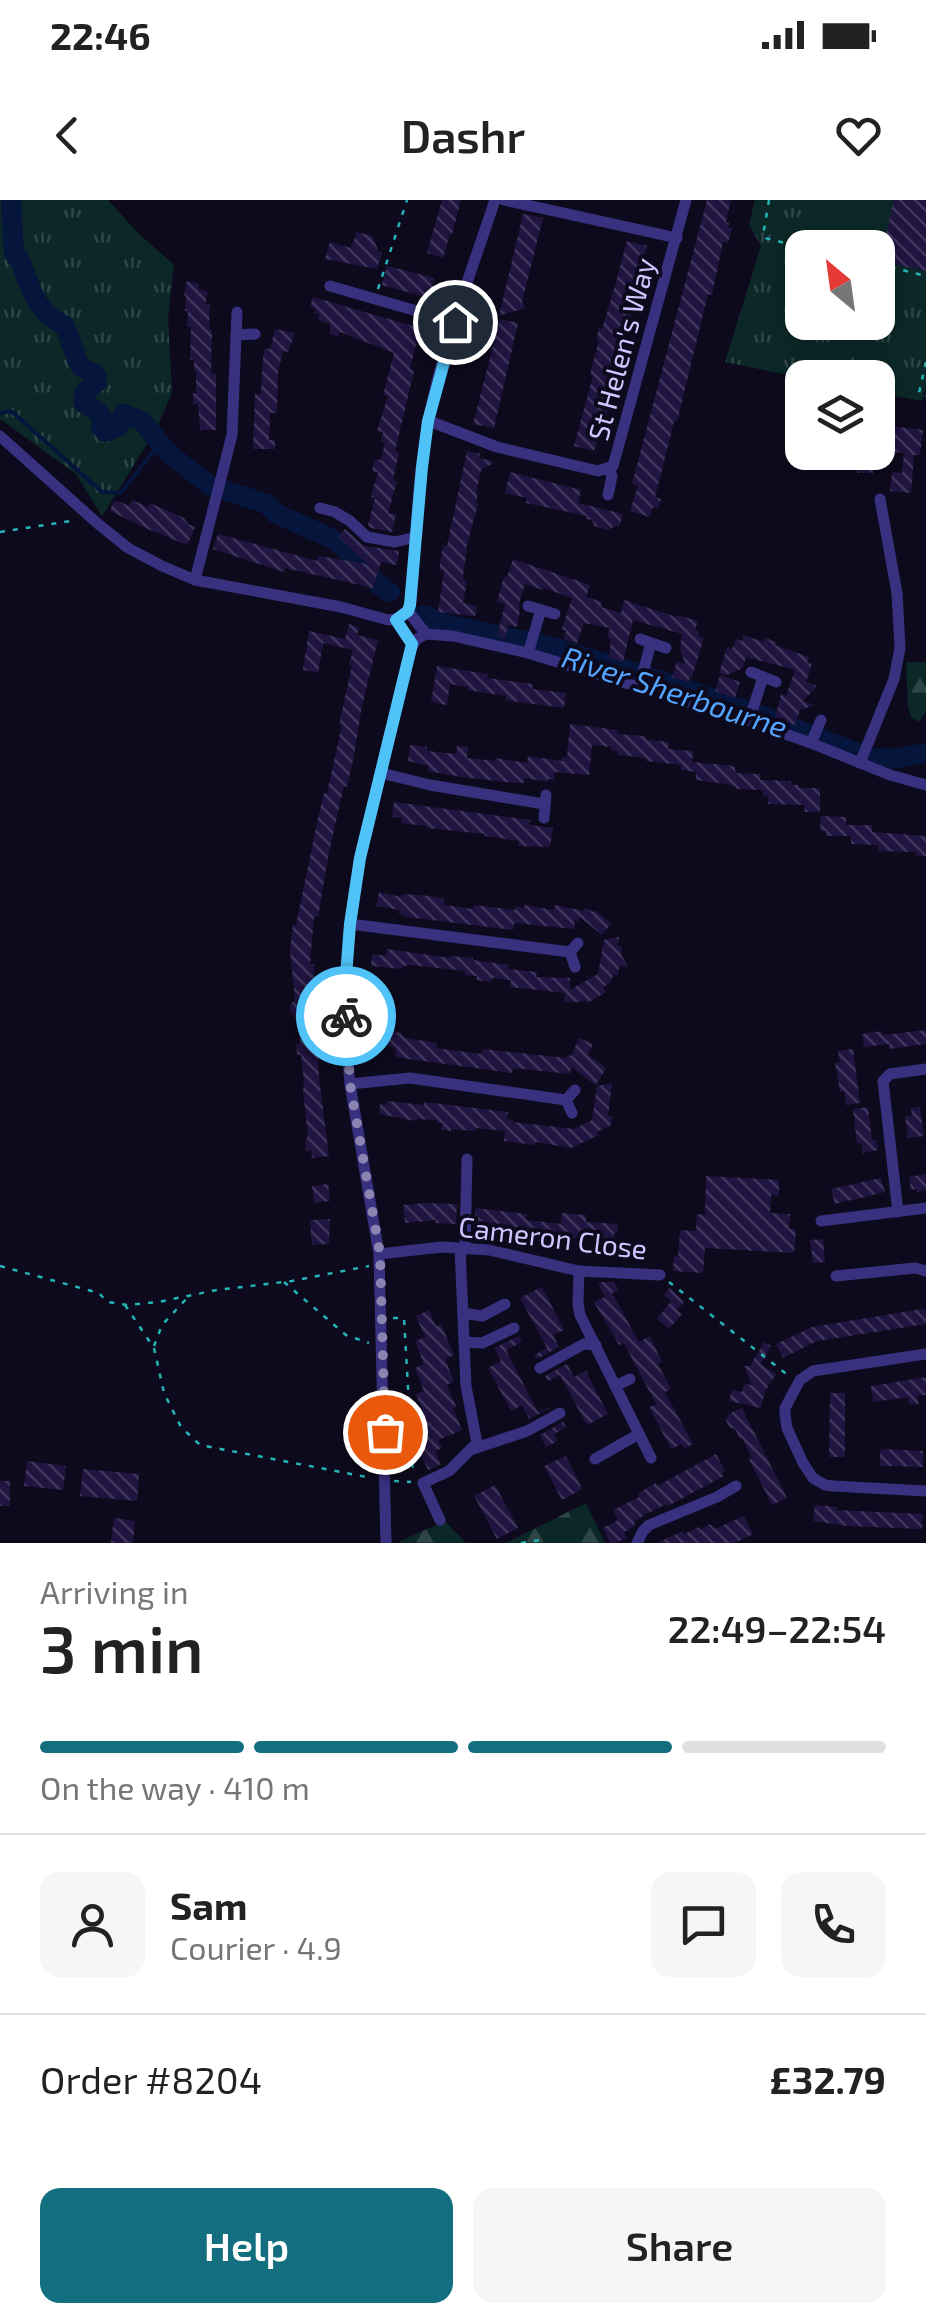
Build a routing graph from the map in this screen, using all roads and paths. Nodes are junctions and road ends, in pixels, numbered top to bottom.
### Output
1 (407, 200) edge
2 (495, 200) edge
3 (504, 200) edge
4 (686, 200) edge
5 (769, 200) edge
6 (677, 238) junction
7 (785, 243) edge
8 (895, 268) edge
9 (351, 276) dead end
10 (926, 276) edge
11 (330, 286) dead end
12 (346, 290) junction
13 (374, 298) junction
14 (238, 312) dead end
15 (455, 322) junction
16 (236, 334) junction
17 (255, 334) dead end
18 (926, 362) edge
19 (926, 396) edge
20 (428, 421) junction
21 (0, 436) edge
22 (608, 469) junction
23 (608, 495) dead end
24 (880, 499) dead end
25 (320, 508) dead end
26 (86, 513) junction
27 (0, 532) edge
28 (416, 537) junction
29 (195, 580) junction
30 (408, 611) junction
31 (555, 614) dead end
32 (396, 620) junction
33 (426, 634) junction
34 (412, 644) junction
35 (530, 646) junction
36 (666, 648) dead end
37 (642, 678) junction
38 (776, 682) dead end
39 (751, 714) junction
40 (862, 758) junction
41 (380, 773) junction
42 (926, 785) edge
43 (544, 806) dead end
44 (350, 924) junction
45 (575, 966) dead end
46 (926, 1069) edge
47 (350, 1084) junction
48 (575, 1090) dead end
49 (467, 1159) dead end
50 (926, 1208) edge
51 (898, 1212) junction
52 (821, 1221) dead end
53 (462, 1249) junction
54 (380, 1259) junction
55 (0, 1266) edge
56 (579, 1271) junction
57 (926, 1271) edge
58 (660, 1275) joint
59 (836, 1276) dead end
60 (284, 1282) junction
61 (189, 1296) junction
62 (124, 1304) junction
63 (506, 1304) dead end
64 (464, 1313) junction
65 (382, 1319) junction
66 (514, 1328) dead end
67 (464, 1342) junction
68 (372, 1344) dead end
69 (596, 1345) junction
70 (154, 1348) junction
71 (926, 1354) edge
72 (540, 1368) dead end
73 (630, 1378) dead end
74 (798, 1384) junction
75 (615, 1386) junction
76 (560, 1414) dead end
77 (639, 1434) junction
78 (473, 1449) junction
79 (651, 1458) dead end
80 (595, 1459) dead end
81 (386, 1480) junction
82 (736, 1486) dead end
83 (926, 1491) edge
84 (717, 1497) junction
85 (723, 1510) dead end
86 (440, 1520) dead end
87 (386, 1543) edge
88 (521, 1543) edge
89 (542, 1543) edge
90 (637, 1543) edge

1 - 13 path
2 - 15 street
3 - 6 street, St Helen's Way
4 - 6 street, St Helen's Way
5 - 7 path
6 - 22 street, St Helen's Way
8 - 10 path
9 - 12 street
11 - 12 street
12 - 13 street
13 - 15 street
14 - 16 street
15 - 20 street
16 - 17 street
16 - 29 street
18 - 19 path
20 - 22 street, St Helen's Way
20 - 28 street
21 - 26 street
22 - 23 street, St Helen's Way
24 - 40 street
25 - 28 street
26 - 27 path
26 - 29 street
28 - 30 street
29 - 32 street
30 - 32 street
30 - 33 street
31 - 35 street
32 - 34 street
33 - 34 street
33 - 35 street
34 - 41 street
35 - 37 street
36 - 37 street
37 - 39 street
38 - 39 street
39 - 40 street
40 - 42 street
41 - 43 street
41 - 44 street
44 - 45 street
44 - 47 street
46 - 51 street
47 - 48 street
47 - 54 street
49 - 53 street
50 - 51 street
51 - 52 street
53 - 54 street, Cameron Close
53 - 56 street, Cameron Close
53 - 64 street
54 - 60 path
54 - 65 street
55 - 62 path
56 - 58 street, Cameron Close
56 - 69 street
57 - 59 street
58 - 74 path
60 - 61 path
60 - 68 path
61 - 62 path
61 - 70 path
62 - 70 path
63 - 64 street
64 - 67 street
65 - 81 street
65 - 81 path
66 - 67 street
67 - 78 street
69 - 72 street
69 - 75 street
70 - 81 path
71 - 74 street
73 - 75 street
74 - 83 street
75 - 77 street
76 - 78 street
77 - 79 street
77 - 80 street
78 - 86 street
81 - 87 street
82 - 84 street
84 - 85 street
84 - 90 street
88 - 89 path

